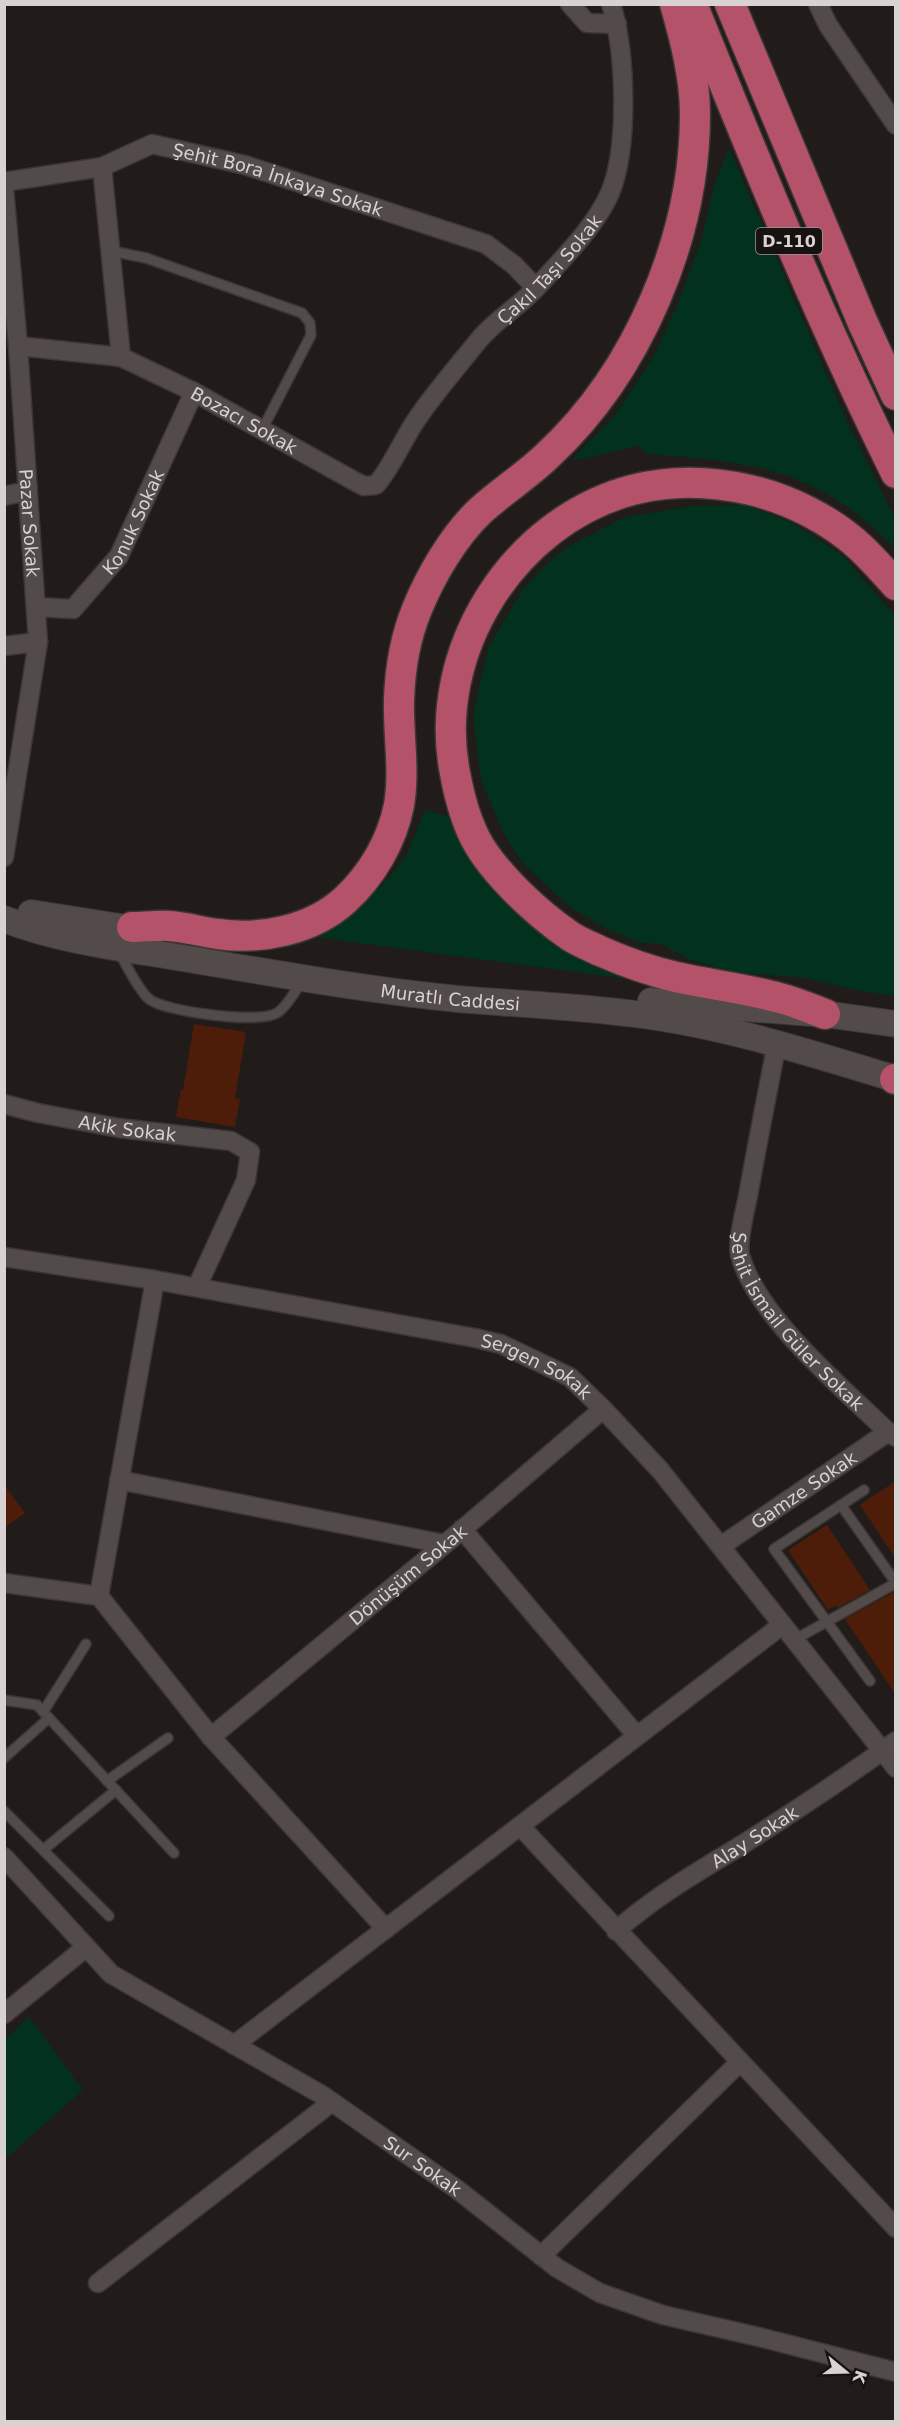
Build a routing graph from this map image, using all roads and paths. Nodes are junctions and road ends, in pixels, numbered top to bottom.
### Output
1 (570, 4) edge
2 (611, 4) edge
3 (675, 4) edge
4 (692, 4) edge
5 (730, 4) edge
6 (818, 4) edge
7 (617, 24) junction
8 (896, 125) edge
9 (102, 167) junction
10 (4, 182) edge
11 (4, 188) edge
12 (111, 251) junction
13 (536, 288) junction
14 (18, 346) junction
15 (121, 357) junction
16 (194, 392) junction
17 (896, 395) edge
18 (262, 430) junction
19 (896, 473) edge
20 (364, 486) joint
21 (27, 491) junction
22 (4, 496) edge
23 (896, 585) edge
24 (36, 607) junction
25 (38, 642) junction
26 (4, 646) edge
27 (4, 857) edge
28 (4, 917) edge
29 (124, 937) junction
30 (302, 978) junction
31 (825, 1014) junction
32 (896, 1024) edge
33 (777, 1043) junction
34 (895, 1079) edge
35 (4, 1104) edge
36 (4, 1257) edge
37 (155, 1280) junction
38 (197, 1287) junction
39 (603, 1409) junction
40 (892, 1435) edge
41 (119, 1480) junction
42 (864, 1490) dead end
43 (841, 1505) junction
44 (462, 1529) junction
45 (444, 1544) junction
46 (721, 1546) junction
47 (4, 1583) edge
48 (896, 1583) edge
49 (99, 1596) junction
50 (827, 1622) junction
51 (782, 1625) junction
52 (794, 1640) junction
53 (86, 1644) dead end
54 (870, 1681) dead end
55 (4, 1700) edge
56 (46, 1715) junction
57 (637, 1736) junction
58 (211, 1737) junction
59 (168, 1738) dead end
60 (889, 1746) edge
61 (4, 1758) edge
62 (896, 1768) edge
63 (107, 1781) junction
64 (116, 1790) junction
65 (4, 1811) edge
66 (520, 1826) junction
67 (43, 1850) junction
68 (174, 1853) dead end
69 (4, 1857) edge
70 (109, 1916) dead end
71 (386, 1929) junction
72 (616, 1931) junction
73 (85, 1948) junction
74 (4, 2014) edge
75 (234, 2045) junction
76 (739, 2063) junction
77 (332, 2102) junction
78 (896, 2228) edge
79 (541, 2256) junction
80 (98, 2283) dead end
81 (896, 2372) edge

1 - 7 street
2 - 7 street, Çakıl Taşı Sokak
3 - 29 highway
4 - 19 highway, D-110
5 - 17 highway, D-110
6 - 8 street
7 - 13 street, Çakıl Taşı Sokak
9 - 10 street, Şehit Bora İnkaya Sokak
9 - 12 street
9 - 13 street, Şehit Bora İnkaya Sokak
11 - 14 street, Pazar Sokak
12 - 15 street
12 - 18 lane
13 - 20 street, Çakıl Taşı Sokak
14 - 15 street, Bozacı Sokak
14 - 21 street, Pazar Sokak
15 - 16 street, Bozacı Sokak
16 - 18 street, Bozacı Sokak
16 - 24 street, Konuk Sokak
18 - 20 street, Bozacı Sokak
21 - 22 street
21 - 24 street, Pazar Sokak
23 - 31 highway
24 - 25 street, Pazar Sokak
25 - 26 street
25 - 27 street, Pazar Sokak
28 - 29 main road, Muratlı Caddesi
29 - 30 main road, Muratlı Caddesi
29 - 30 lane
29 - 31 main road, Muratlı Caddesi
30 - 33 main road, Muratlı Caddesi
31 - 32 main road, Muratlı Caddesi
33 - 34 main road, Muratlı Caddesi
33 - 40 street, Şehit İsmail Güler Sokak
35 - 38 street, Akik Sokak
36 - 37 street, Sergen Sokak
37 - 38 street, Sergen Sokak
37 - 41 street
38 - 39 street, Sergen Sokak
39 - 44 street, Dönüşüm Sokak
39 - 46 street, Sergen Sokak
40 - 46 street, Gamze Sokak
41 - 45 street
41 - 49 street
42 - 43 lane
43 - 48 lane
43 - 50 lane
44 - 45 street, Dönüşüm Sokak
44 - 57 street
45 - 58 street, Dönüşüm Sokak
46 - 51 street, Sergen Sokak
47 - 49 street
48 - 50 lane
49 - 58 street
50 - 52 lane
50 - 54 lane
51 - 52 street, Sergen Sokak
51 - 57 street
52 - 60 street, Sergen Sokak
53 - 56 lane
55 - 56 lane
56 - 61 lane
56 - 63 lane
57 - 66 street
58 - 71 street
59 - 63 lane
60 - 62 street, Sergen Sokak
60 - 72 street, Alay Sokak
63 - 64 lane
64 - 67 lane
64 - 68 lane
65 - 67 lane
66 - 71 street
66 - 72 street
67 - 70 lane
69 - 73 street, Sur Sokak
71 - 75 street
72 - 76 street
73 - 74 street
73 - 75 street, Sur Sokak
75 - 77 street, Sur Sokak
76 - 78 street
76 - 79 street
77 - 79 street, Sur Sokak
77 - 80 street
79 - 81 street, Sur Sokak

